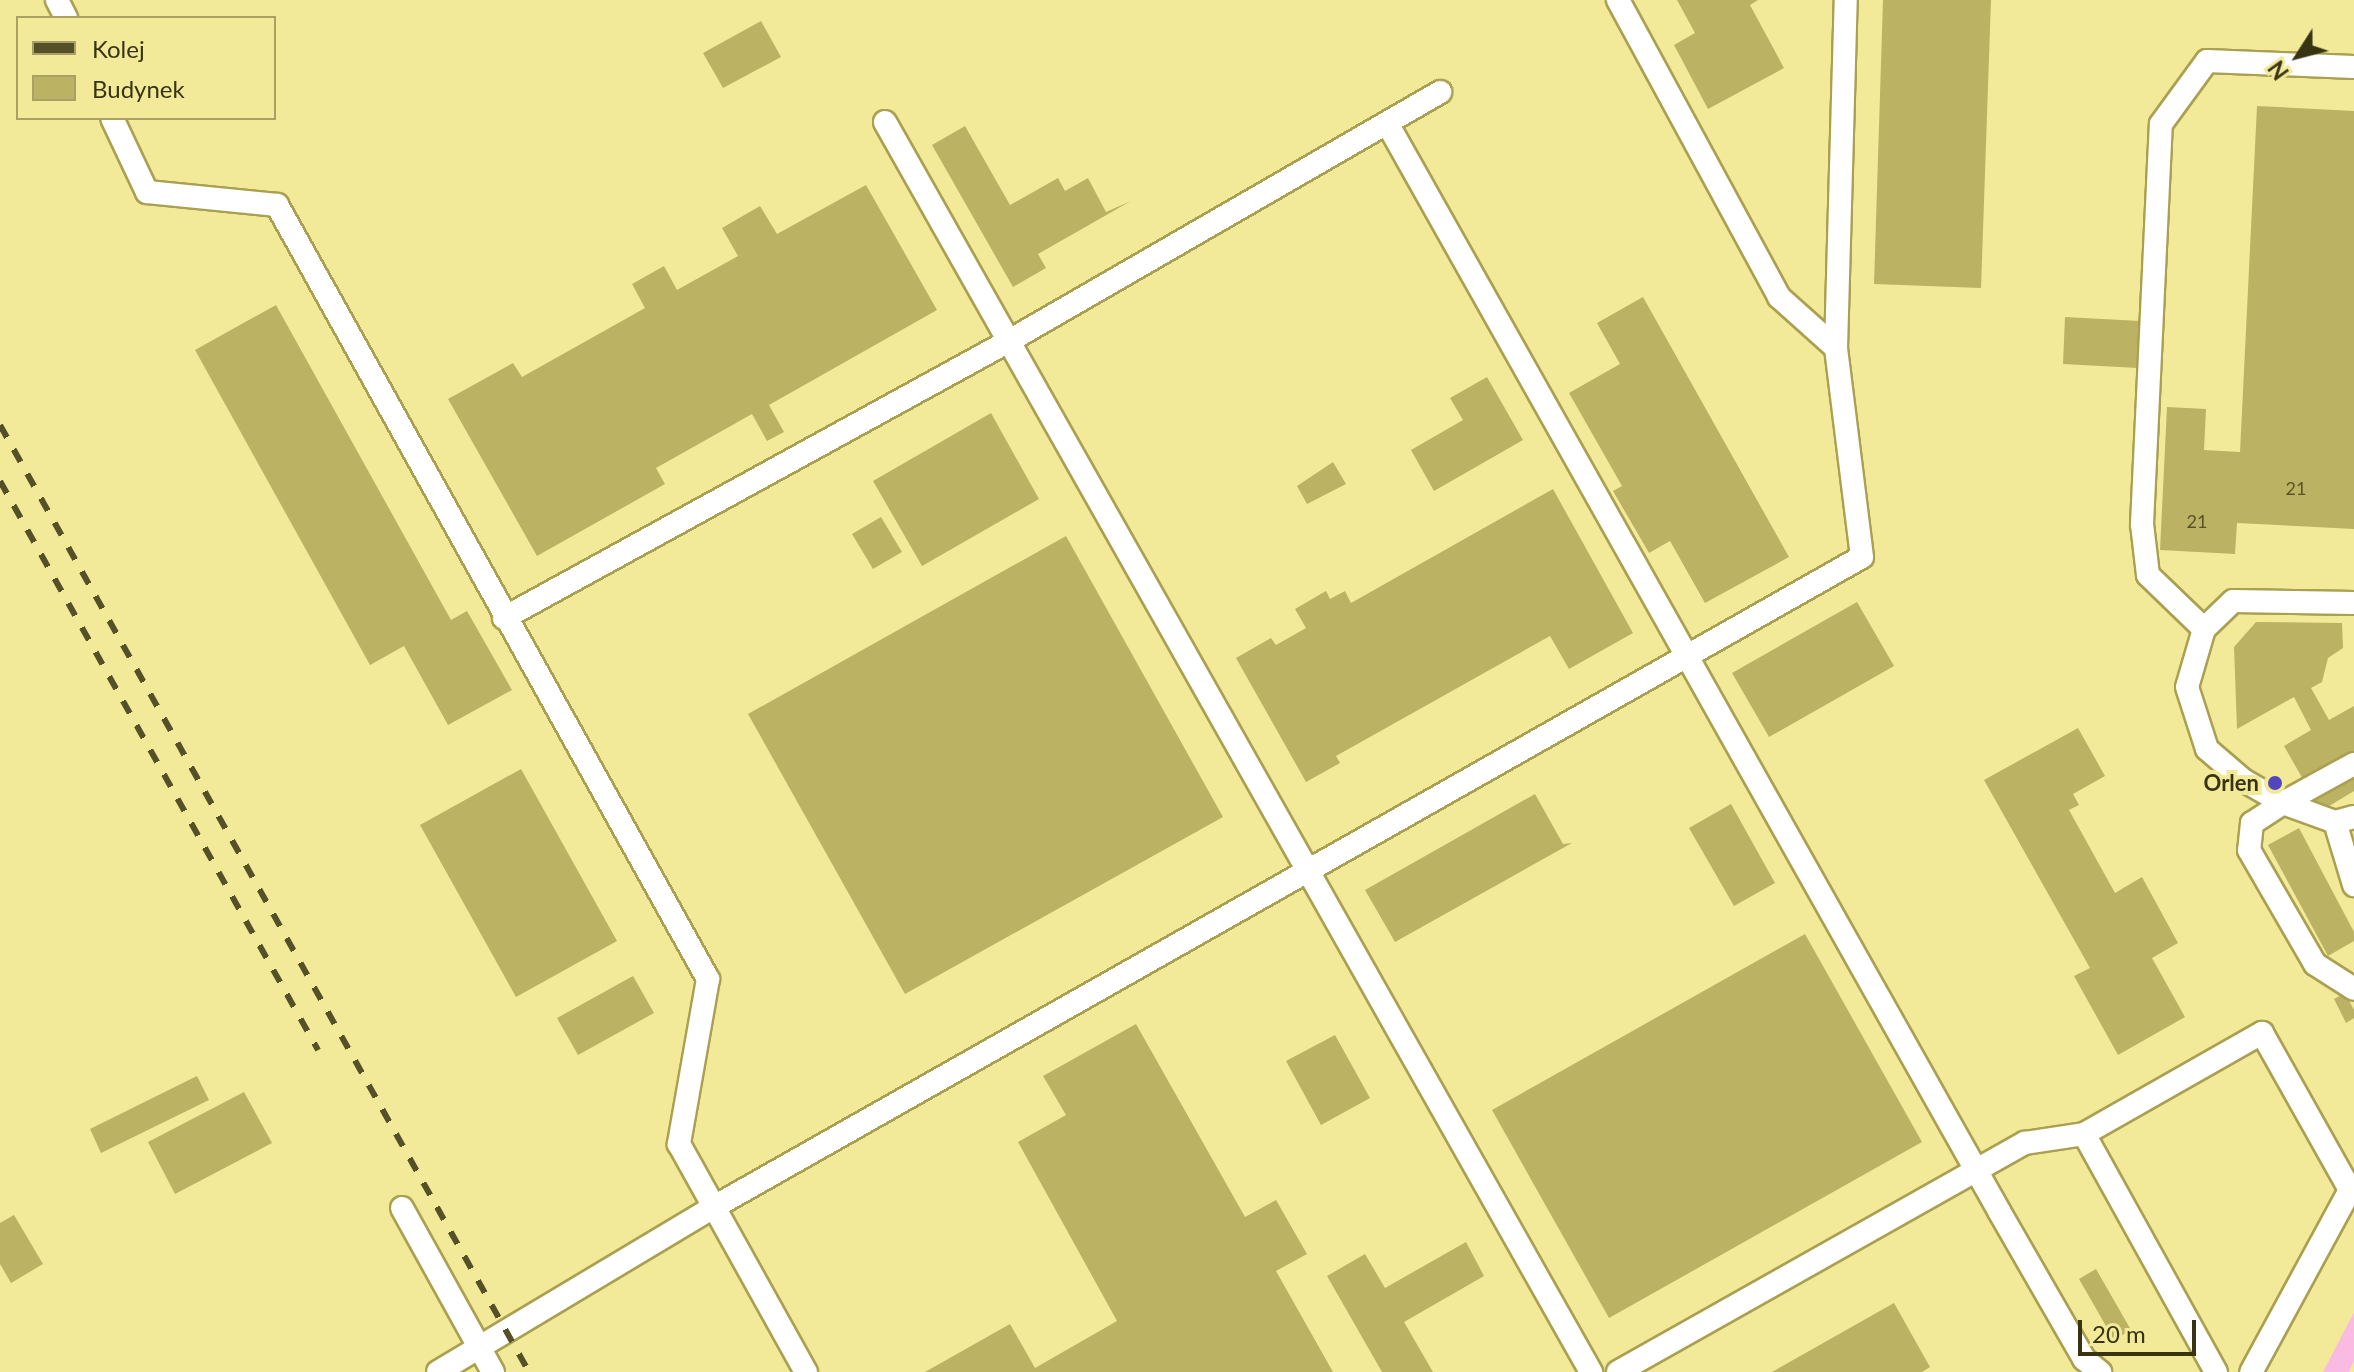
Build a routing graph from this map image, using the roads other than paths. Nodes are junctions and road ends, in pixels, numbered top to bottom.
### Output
1 (1618, 0) edge
2 (1846, 0) edge
3 (2354, 67) edge
4 (1440, 92) dead end
5 (113, 120) edge
6 (885, 122) dead end
7 (1387, 123) junction
8 (1009, 341) junction
9 (1836, 348) junction
10 (2354, 603) edge
11 (504, 618) junction
12 (2204, 629) junction
13 (1687, 657) junction
14 (2354, 764) edge
15 (2283, 803) junction
16 (2345, 820) edge
17 (1309, 873) junction
18 (2354, 885) edge
19 (2354, 989) edge
20 (2084, 1134) junction
21 (1976, 1169) junction
22 (714, 1207) junction
23 (402, 1208) dead end
24 (480, 1348) junction
25 (438, 1372) edge
26 (493, 1372) edge
27 (806, 1372) edge
28 (1591, 1372) edge
29 (1618, 1372) edge
30 (2100, 1372) edge
31 (2216, 1372) edge
32 (2251, 1372) edge

1 - 9 lane
2 - 9 lane
3 - 12 lane
4 - 7 lane
5 - 11 lane
6 - 8 lane
7 - 8 lane
7 - 13 lane
8 - 11 lane
8 - 17 lane
9 - 13 lane
10 - 12 lane
11 - 22 lane
12 - 15 lane
13 - 17 lane
13 - 21 lane
14 - 15 lane
15 - 16 lane
15 - 19 lane
16 - 18 lane
17 - 22 lane
17 - 28 lane
20 - 21 lane
20 - 31 lane
20 - 32 lane
21 - 29 lane
21 - 30 lane
22 - 24 lane
22 - 27 lane
23 - 24 lane
24 - 25 lane
24 - 26 lane

